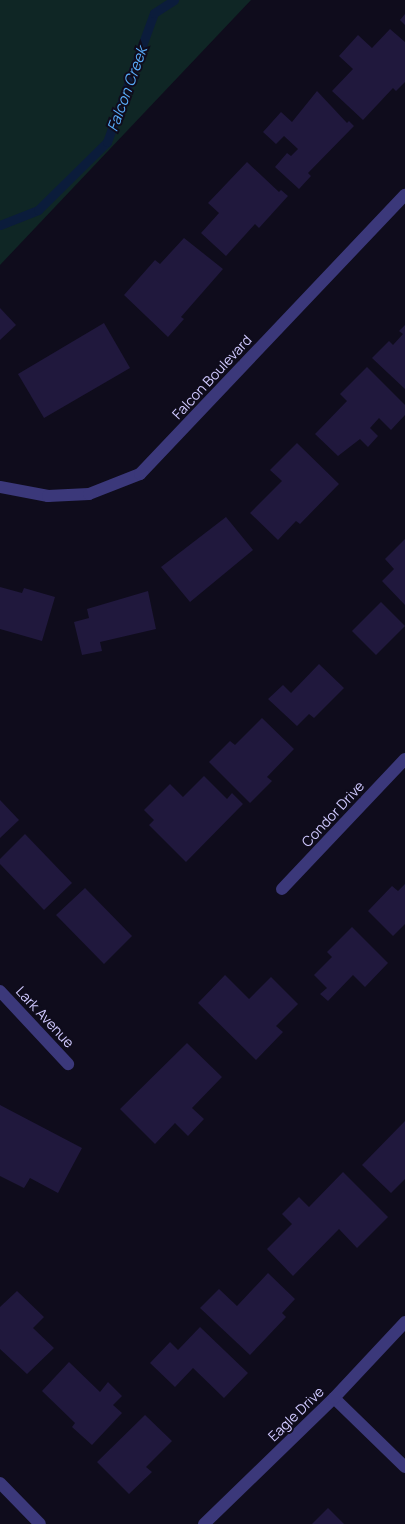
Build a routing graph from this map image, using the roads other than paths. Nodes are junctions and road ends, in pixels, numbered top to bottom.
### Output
1 (405, 195) edge
2 (0, 488) edge
3 (405, 759) edge
4 (282, 890) dead end
5 (0, 991) edge
6 (68, 1064) dead end
7 (405, 1322) edge
8 (334, 1398) junction
9 (405, 1467) edge
10 (0, 1483) edge
11 (40, 1524) edge
12 (204, 1524) edge

1 - 2 street, Falcon Boulevard
3 - 4 street, Condor Drive
5 - 6 street, Lark Avenue
7 - 8 street, Eagle Drive
8 - 9 street
8 - 12 street, Eagle Drive
10 - 11 street

